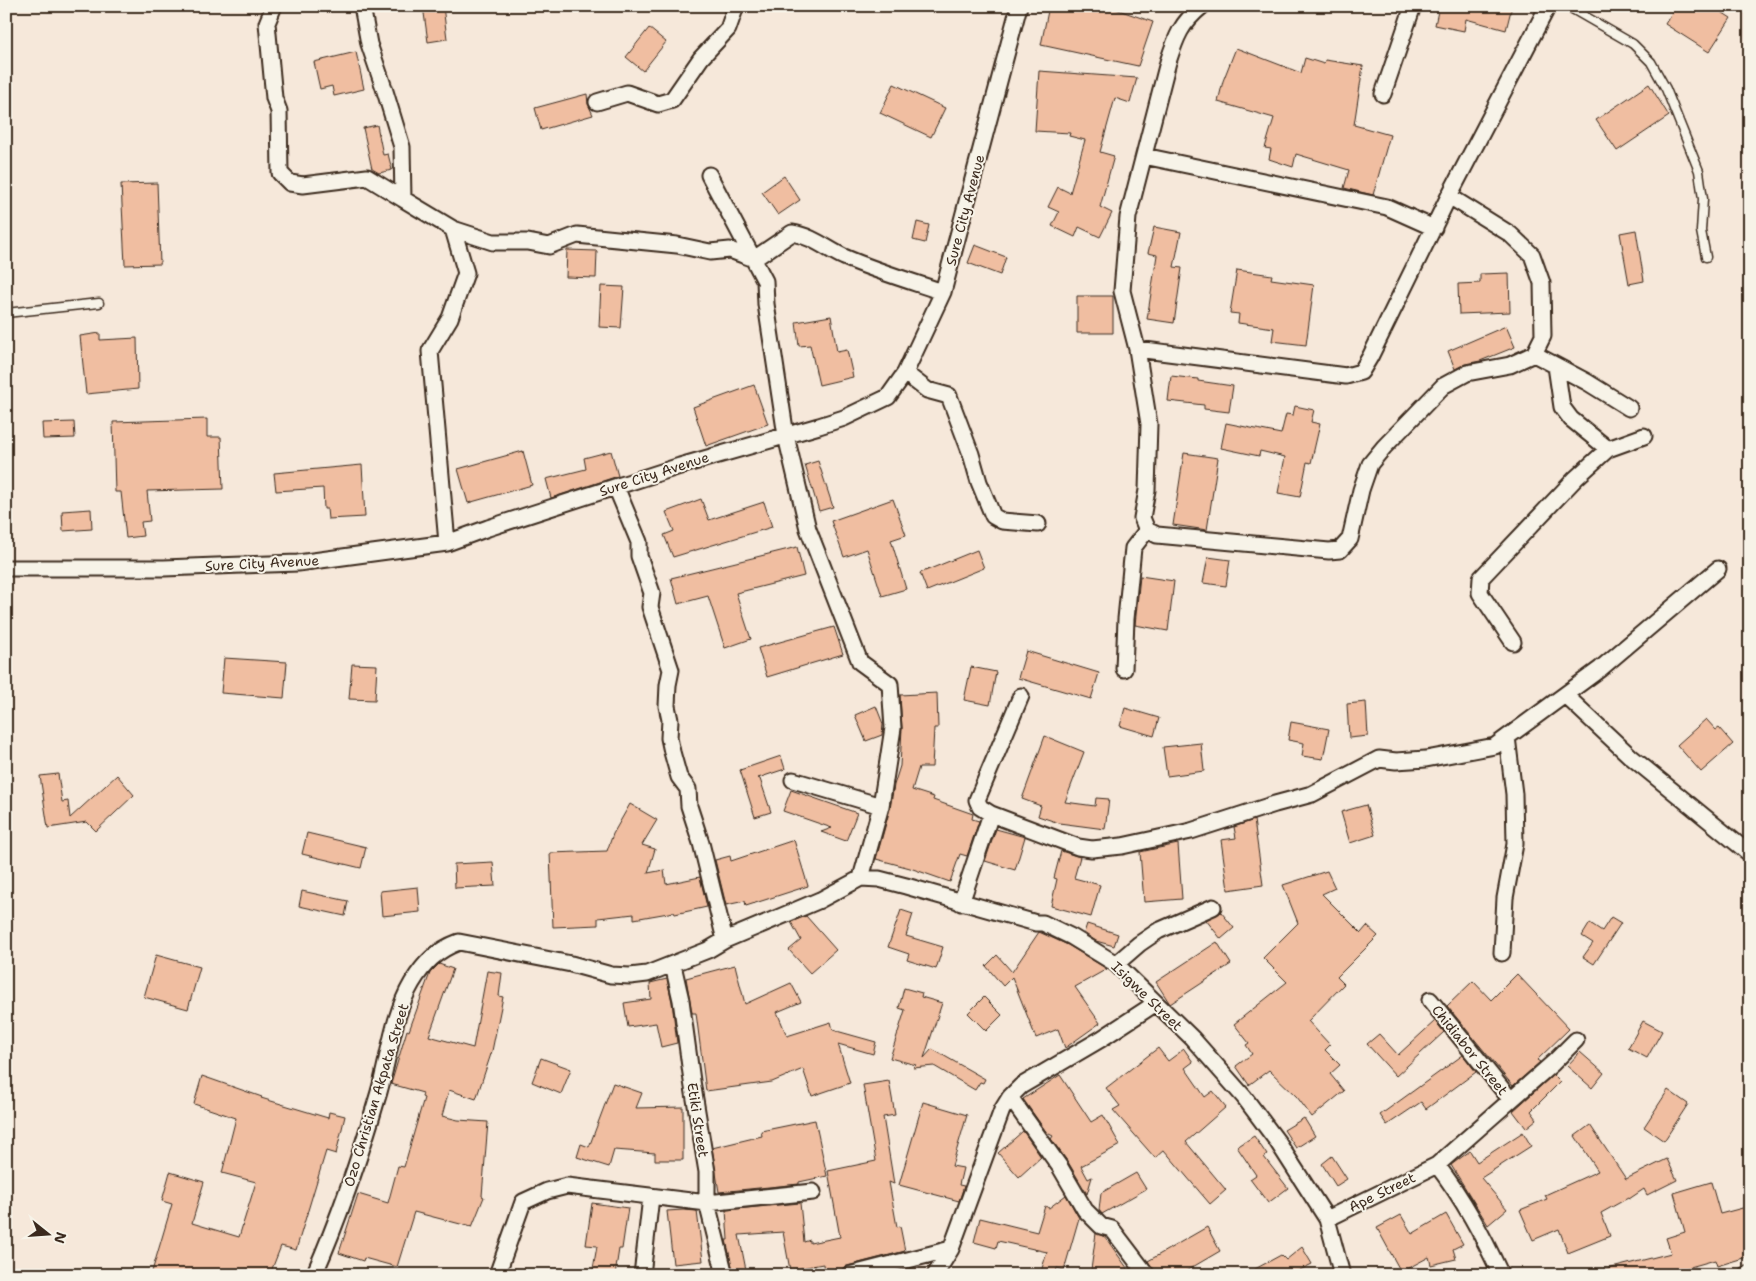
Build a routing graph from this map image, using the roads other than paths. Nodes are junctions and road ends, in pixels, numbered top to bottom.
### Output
1 (274, 6) edge
2 (362, 6) edge
3 (736, 6) edge
4 (1019, 6) edge
5 (1202, 6) edge
6 (1413, 6) edge
7 (1548, 6) edge
8 (1567, 6) edge
9 (1383, 94) dead end
10 (597, 102) dead end
11 (1144, 156) junction
12 (709, 175) dead end
13 (1449, 196) junction
14 (403, 198) junction
15 (1434, 228) junction
16 (453, 229) junction
17 (1706, 256) dead end
18 (754, 259) junction
19 (943, 292) junction
20 (99, 303) dead end
21 (6, 313) edge
22 (1137, 349) junction
23 (1534, 354) junction
24 (1556, 366) junction
25 (905, 373) junction
26 (1629, 408) dead end
27 (786, 436) junction
28 (1644, 436) dead end
29 (1608, 449) junction
30 (616, 486) junction
31 (1038, 524) dead end
32 (1147, 530) junction
33 (447, 543) junction
34 (6, 568) edge
35 (1718, 569) dead end
36 (1513, 642) dead end
37 (1124, 669) dead end
38 (1565, 695) junction
39 (1021, 696) dead end
40 (1507, 737) junction
41 (793, 780) dead end
42 (881, 806) junction
43 (991, 814) junction
44 (1750, 854) edge
45 (861, 878) junction
46 (961, 903) junction
47 (1213, 907) dead end
48 (725, 940) junction
49 (1502, 953) dead end
50 (1116, 964) junction
51 (673, 965) junction
52 (1430, 1000) dead end
53 (1156, 1002) junction
54 (1576, 1040) dead end
55 (1010, 1097) junction
56 (1511, 1100) junction
57 (1437, 1165) junction
58 (813, 1192) dead end
59 (651, 1197) junction
60 (707, 1204) junction
61 (1327, 1219) junction
62 (951, 1249) junction
63 (1750, 1274) edge
64 (314, 1275) edge
65 (497, 1275) edge
66 (642, 1275) edge
67 (725, 1275) edge
68 (849, 1275) edge
69 (935, 1275) edge
70 (1148, 1275) edge
71 (1342, 1275) edge
72 (1501, 1275) edge
73 (1746, 1275) edge

1 - 14 street
2 - 14 street
3 - 10 street
4 - 19 street, Sure City Avenue
5 - 11 street
6 - 9 street
7 - 13 street
8 - 17 lane
11 - 15 street
11 - 22 street
12 - 18 street
13 - 15 street
13 - 23 street
14 - 16 street
15 - 22 street
16 - 18 street
16 - 33 street
18 - 19 street
18 - 27 street
19 - 25 street, Sure City Avenue
20 - 21 lane
22 - 32 street
23 - 24 street
23 - 32 street
24 - 26 street
24 - 29 street
25 - 27 street, Sure City Avenue
25 - 31 street
27 - 30 street, Sure City Avenue
27 - 42 street
28 - 29 street
29 - 36 street
30 - 33 street, Sure City Avenue
30 - 48 street
32 - 37 street
33 - 34 street, Sure City Avenue
35 - 38 street
38 - 40 street
38 - 44 street
39 - 43 street
40 - 43 street
40 - 49 street
41 - 42 street
42 - 45 street
43 - 46 street
45 - 46 street, Isigwe Street
45 - 48 street
46 - 50 street, Isigwe Street
47 - 50 street
48 - 51 street, Ozo Christian Akpata Street
50 - 53 street, Isigwe Street
51 - 60 street, Etiki Street
51 - 64 street, Ozo Christian Akpata Street
52 - 56 street, Chidiabor Street
53 - 55 street
53 - 61 street, Isigwe Street
54 - 56 street, Ape Street
55 - 62 street
55 - 70 street
56 - 57 street, Ape Street
57 - 61 street, Ape Street
57 - 72 street
58 - 60 street
59 - 60 street
59 - 65 street
59 - 66 street
60 - 67 street, Etiki Street
61 - 71 street, Isigwe Street
62 - 68 street
62 - 69 street
63 - 73 street

